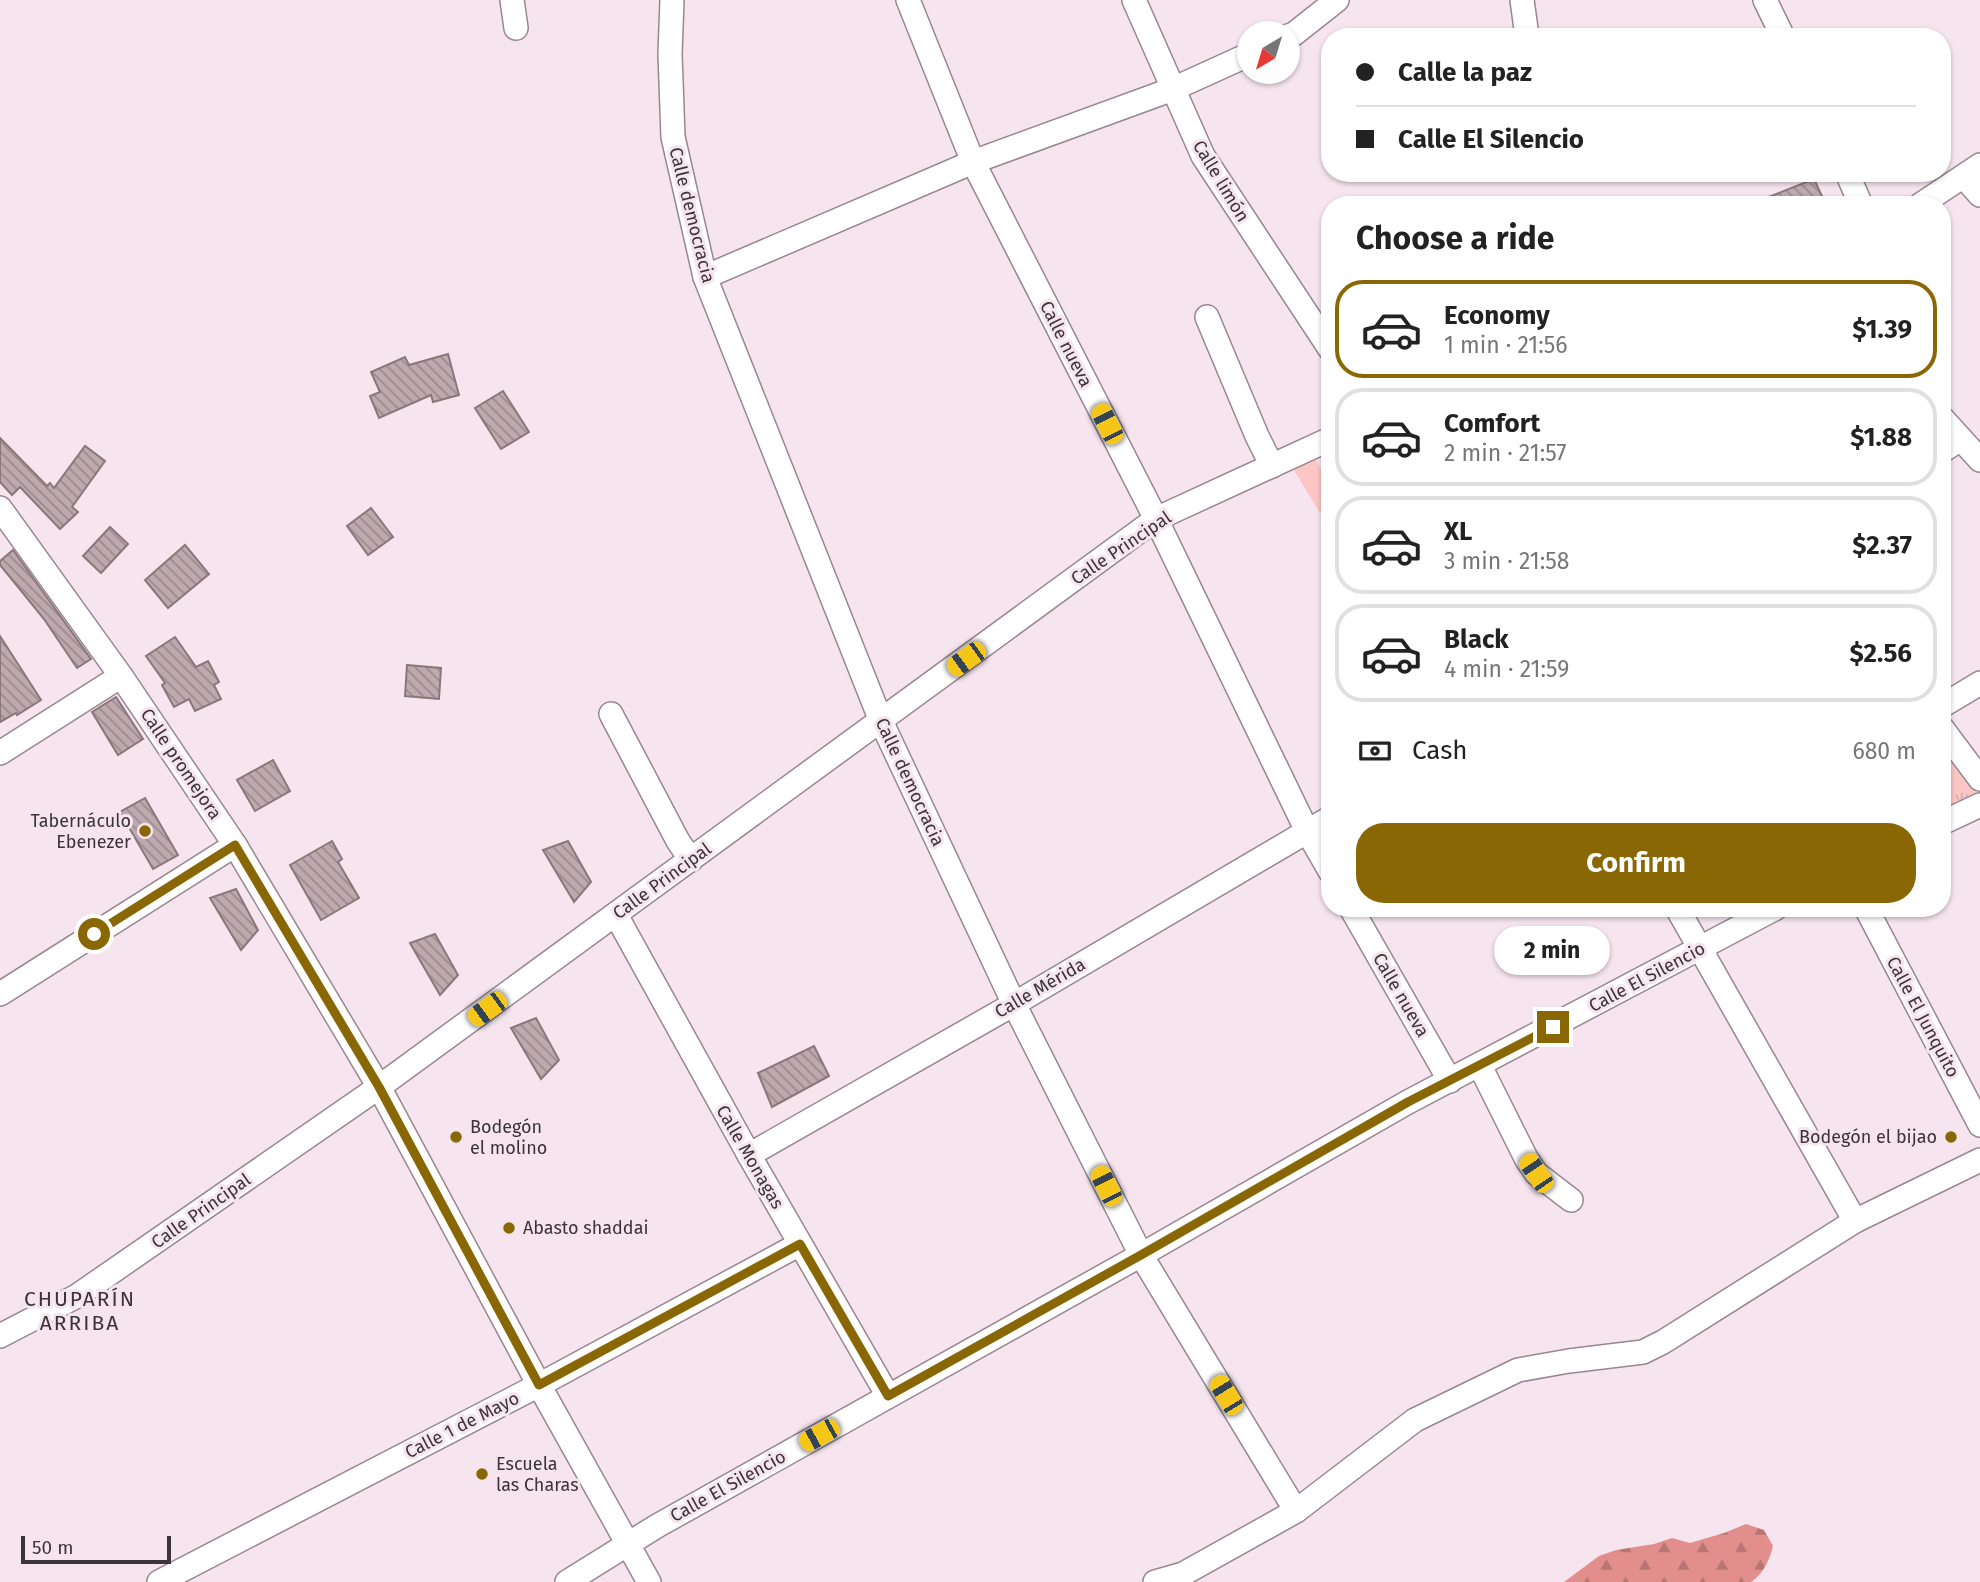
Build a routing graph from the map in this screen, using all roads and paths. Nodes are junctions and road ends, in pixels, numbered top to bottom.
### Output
1 (512, 0) edge
2 (672, 0) edge
3 (908, 0) edge
4 (1135, 0) edge
5 (1337, 0) edge
6 (1522, 0) edge
7 (1765, 0) edge
8 (516, 28) dead end
9 (1526, 28) edge
10 (1779, 28) edge
11 (1300, 29) edge
12 (1237, 60) edge
13 (1174, 89) junction
14 (972, 162) junction
15 (1972, 171) edge
16 (1980, 195) edge
17 (1934, 196) edge
18 (705, 277) junction
19 (1206, 317) dead end
20 (1321, 335) edge
21 (1321, 443) edge
22 (1952, 445) edge
23 (1980, 460) edge
24 (1272, 466) junction
25 (3, 516) edge
26 (1156, 519) junction
27 (121, 676) junction
28 (1980, 683) edge
29 (1951, 701) edge
30 (611, 714) dead end
31 (881, 721) junction
32 (1951, 740) edge
33 (0, 753) edge
34 (1980, 779) edge
35 (1980, 805) edge
36 (1951, 819) edge
37 (1321, 823) edge
38 (1307, 831) junction
39 (235, 845) junction
40 (1321, 855) edge
41 (691, 860) junction
42 (616, 915) junction
43 (1356, 917) edge
44 (1682, 917) edge
45 (1760, 917) edge
46 (1871, 917) edge
47 (1701, 949) junction
48 (0, 994) edge
49 (1014, 1004) junction
50 (1480, 1066) junction
51 (1451, 1081) junction
52 (379, 1087) junction
53 (1980, 1125) edge
54 (748, 1155) junction
55 (1980, 1160) edge
56 (1571, 1200) dead end
57 (1855, 1221) junction
58 (800, 1244) junction
59 (1141, 1255) junction
60 (0, 1336) edge
61 (539, 1385) junction
62 (888, 1396) junction
63 (1296, 1511) junction
64 (627, 1545) junction
65 (159, 1582) edge
66 (567, 1582) edge
67 (649, 1582) edge
68 (1155, 1582) edge

1 - 8 street
2 - 18 street, Calle democracia
3 - 14 street, Calle nueva
4 - 13 street, Calle limón
5 - 11 street
6 - 9 street
7 - 10 street
12 - 13 street
13 - 14 street
13 - 20 street, Calle limón
14 - 18 street
14 - 26 street, Calle nueva
15 - 16 street
15 - 17 street
18 - 31 street, Calle democracia
19 - 24 street
21 - 24 street, Calle Principal
22 - 23 street
24 - 26 street, Calle Principal
25 - 27 street, Calle promejora
26 - 31 street, Calle Principal
26 - 38 street, Calle nueva
27 - 33 street
27 - 39 street, Calle promejora
28 - 29 street
30 - 41 street
31 - 41 street, Calle Principal
31 - 49 street, Calle democracia
32 - 34 street
35 - 36 street
37 - 38 street, Calle Mérida
38 - 40 street, Calle nueva
38 - 49 street, Calle Mérida
39 - 48 street
39 - 52 street, Calle promejora
41 - 42 street, Calle Principal
42 - 52 street, Calle Principal
42 - 54 street, Calle Monagas
43 - 51 street, Calle nueva
44 - 47 street
45 - 47 street, Calle El Silencio
46 - 53 street, Calle El Junquito
47 - 50 street, Calle El Silencio
47 - 57 street
49 - 54 street, Calle Mérida
49 - 59 street, Calle democracia
50 - 51 street, Calle El Silencio
50 - 56 street
51 - 59 street, Calle El Silencio
52 - 60 street, Calle Principal
52 - 61 street, Calle promejora
54 - 58 street, Calle Monagas
55 - 57 street
57 - 63 street
58 - 61 street, Calle 1 de Mayo
58 - 62 street, Calle Monagas
59 - 62 street, Calle El Silencio
59 - 63 street, Calle democracia
61 - 64 street, Calle promejora
61 - 65 street, Calle 1 de Mayo
62 - 64 street, Calle El Silencio
63 - 68 street
64 - 66 street, Calle El Silencio
64 - 67 street, Calle promejora

